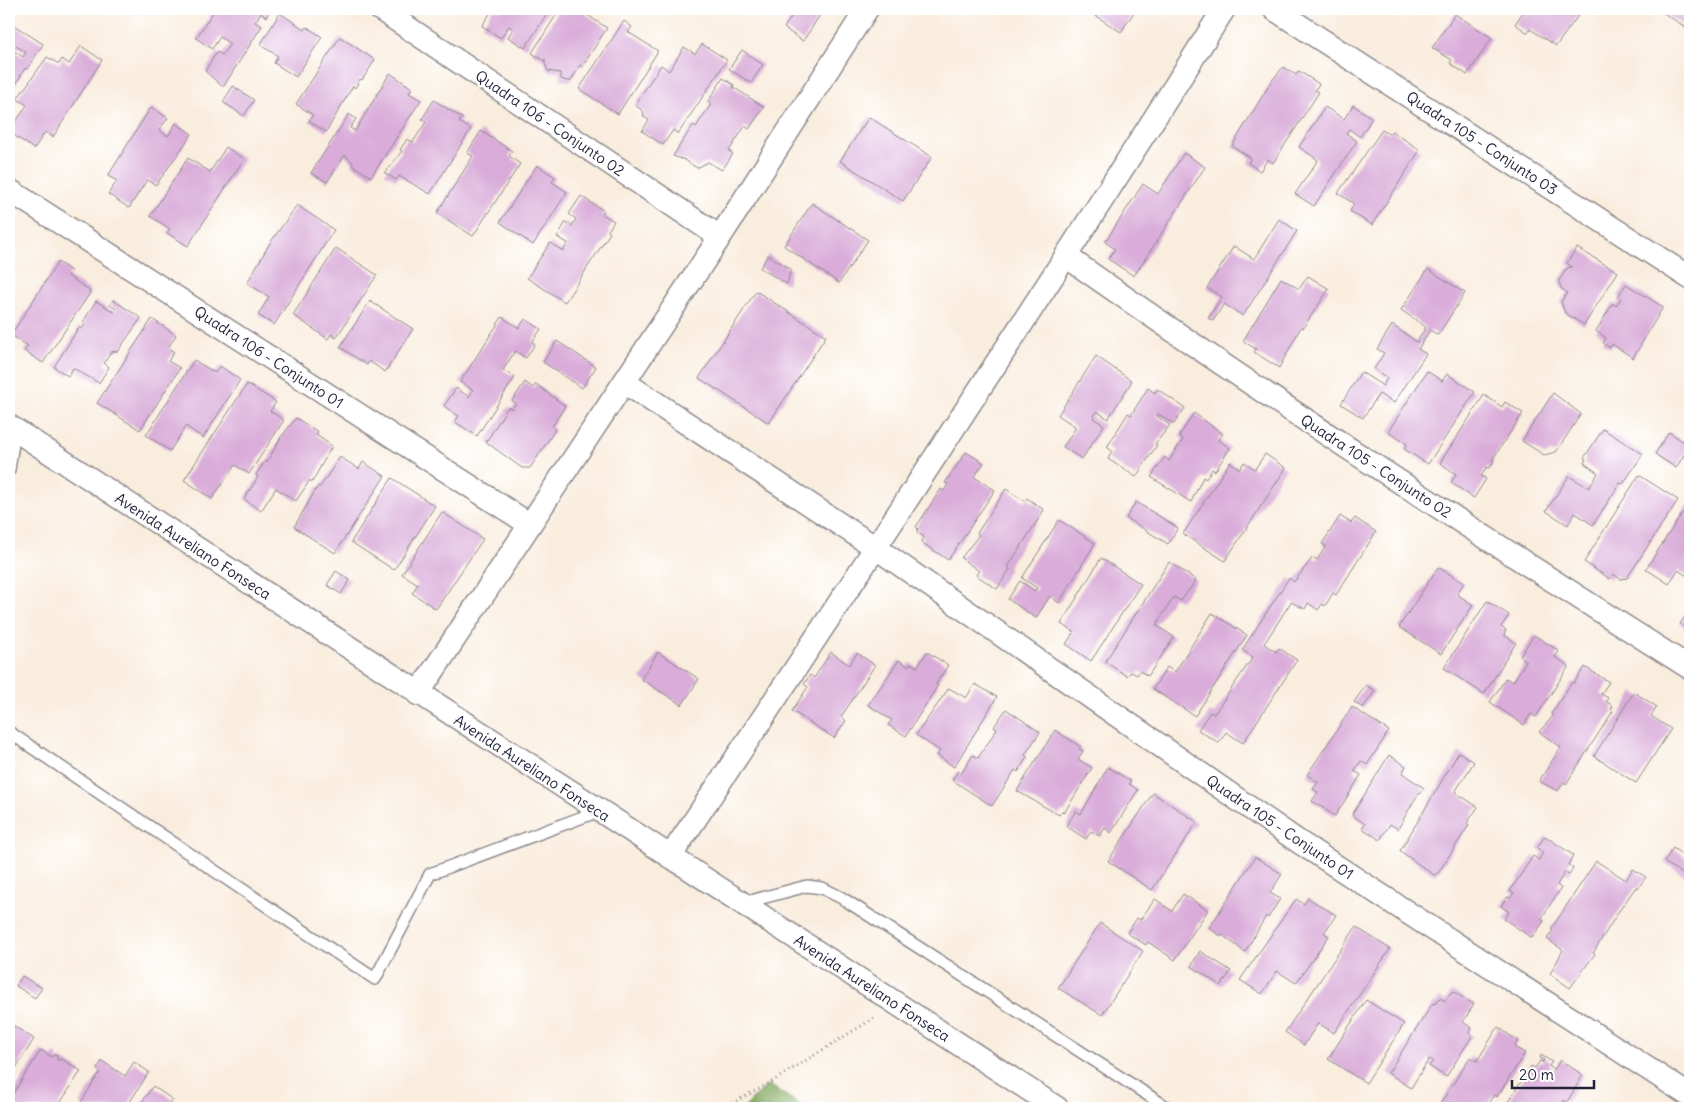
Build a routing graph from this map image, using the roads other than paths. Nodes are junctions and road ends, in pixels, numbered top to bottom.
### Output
1 (380, 9) edge
2 (867, 9) edge
3 (1224, 9) edge
4 (1274, 9) edge
5 (9, 190) edge
6 (720, 237) junction
7 (1067, 257) junction
8 (1690, 278) edge
9 (624, 382) junction
10 (12, 428) edge
11 (9, 470) edge
12 (529, 524) junction
13 (876, 548) junction
14 (1690, 668) edge
15 (418, 694) junction
16 (9, 732) edge
17 (599, 811) junction
18 (670, 857) junction
19 (742, 904) junction
20 (1690, 1096) edge
21 (1057, 1108) edge
22 (1168, 1108) edge

1 - 6 street, Quadra 106 - Conjunto 02
2 - 6 street
3 - 7 street
4 - 8 street, Quadra 105 - Conjunto 03
5 - 12 street, Quadra 106 - Conjunto 01
6 - 9 street
7 - 13 street
7 - 14 street, Quadra 105 - Conjunto 02
9 - 12 street
9 - 13 street, Quadra 105 - Conjunto 01
10 - 11 lane
10 - 15 street, Avenida Aureliano Fonseca
12 - 15 street
13 - 18 street
13 - 20 street, Quadra 105 - Conjunto 01
15 - 17 street, Avenida Aureliano Fonseca
16 - 17 lane
17 - 18 street, Avenida Aureliano Fonseca
18 - 19 street, Avenida Aureliano Fonseca
19 - 21 street, Avenida Aureliano Fonseca
19 - 22 lane

